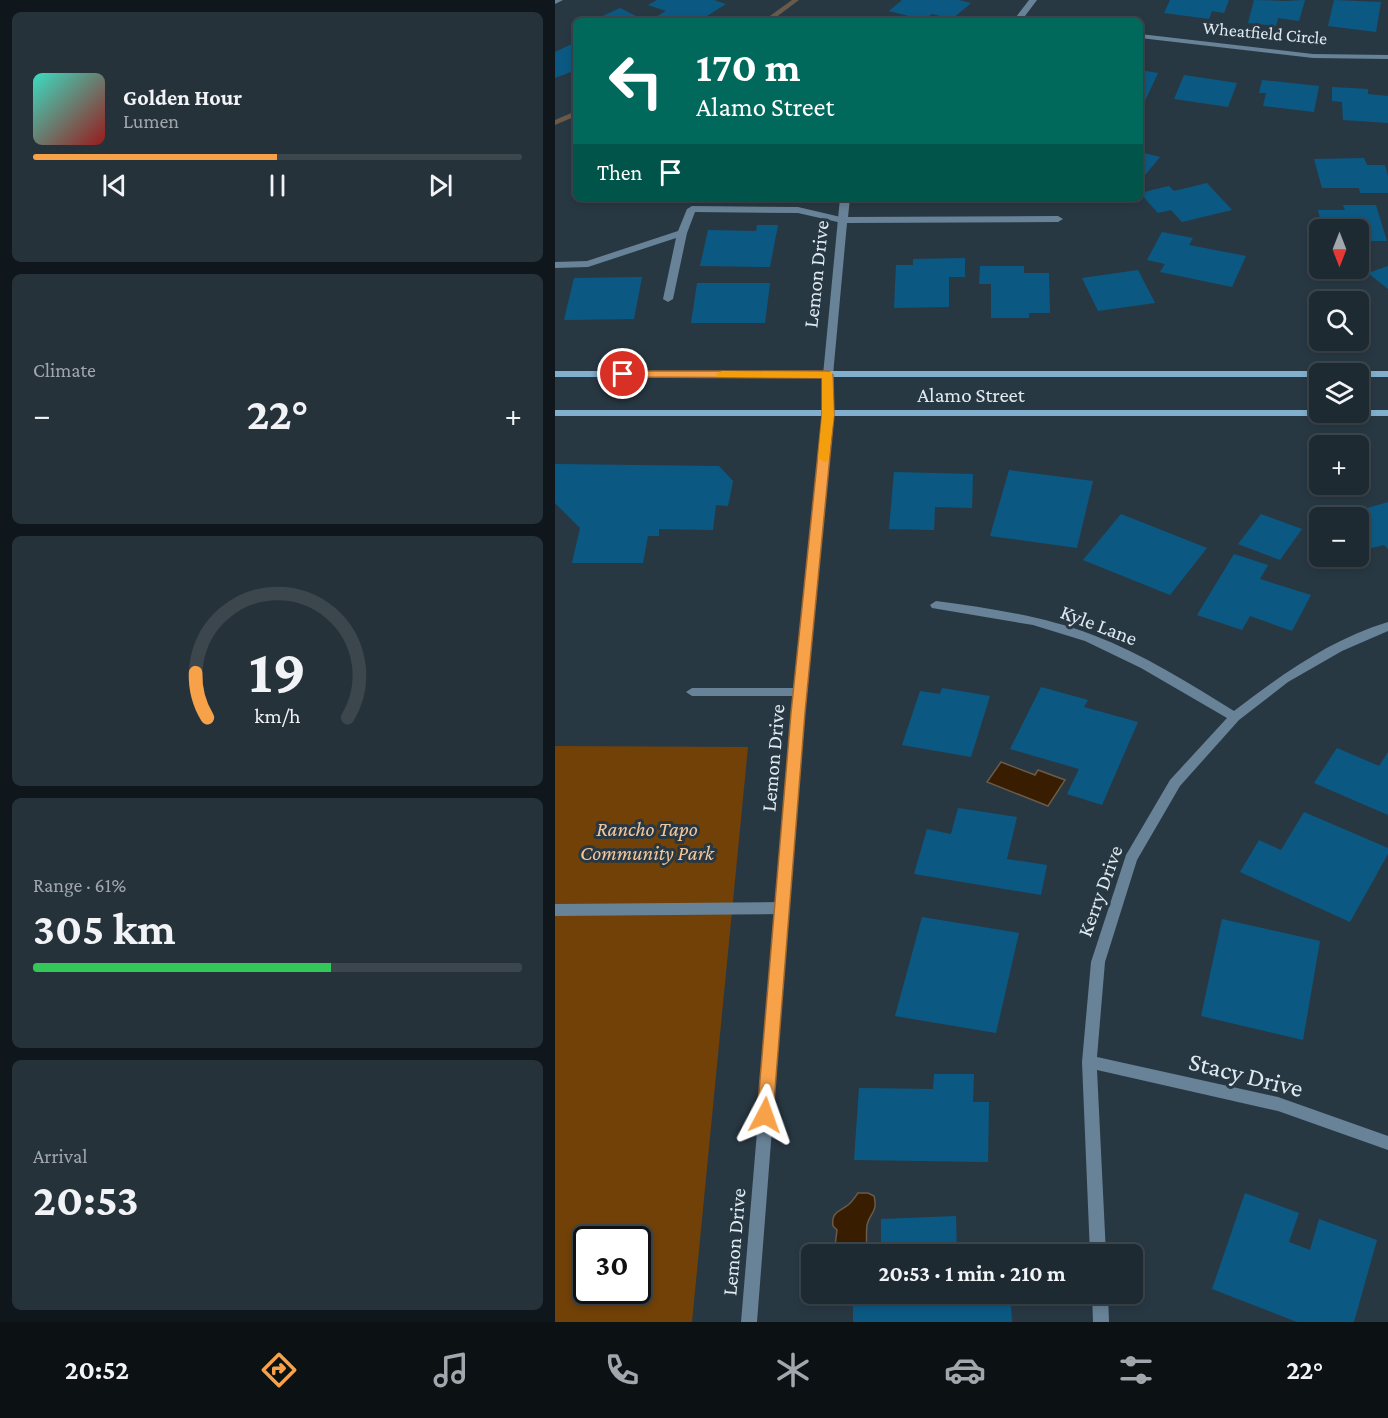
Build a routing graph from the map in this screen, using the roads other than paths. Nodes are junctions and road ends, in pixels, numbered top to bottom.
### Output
1 (1033, 0) edge
2 (1020, 18) edge
3 (1143, 36) edge
4 (1388, 57) edge
5 (696, 201) edge
6 (845, 201) edge
7 (692, 209) junction
8 (1058, 219) dead end
9 (842, 220) junction
10 (682, 233) junction
11 (555, 265) edge
12 (668, 299) dead end
13 (555, 374) edge
14 (1309, 374) edge
15 (1369, 374) edge
16 (1388, 374) edge
17 (828, 375) junction
18 (555, 413) edge
19 (1388, 413) edge
20 (828, 415) junction
21 (936, 605) dead end
22 (1388, 626) edge
23 (692, 692) dead end
24 (800, 692) junction
25 (1235, 717) junction
26 (781, 908) junction
27 (555, 910) edge
28 (1089, 1062) junction
29 (1388, 1143) edge
30 (1098, 1244) edge
31 (1100, 1304) edge
32 (749, 1322) edge
33 (1101, 1322) edge

1 - 2 street
3 - 4 street, Wheatfield Circle
5 - 7 street
6 - 9 street, Lemon Drive
7 - 9 street
7 - 10 street
8 - 9 street
9 - 17 street, Lemon Drive
10 - 11 street
10 - 12 street
13 - 17 main road, Alamo Street
14 - 17 main road, Alamo Street
15 - 16 main road
17 - 20 street, Lemon Drive
18 - 20 main road, Alamo Street
19 - 20 main road, Alamo Street
20 - 24 street, Lemon Drive
21 - 25 street, Kyle Lane
22 - 25 street, Kerry Drive
23 - 24 street
24 - 26 street, Lemon Drive
25 - 28 street, Kerry Drive
26 - 27 street
26 - 32 street, Lemon Drive
28 - 29 street, Stacy Drive
28 - 30 street, Kerry Drive
31 - 33 street

